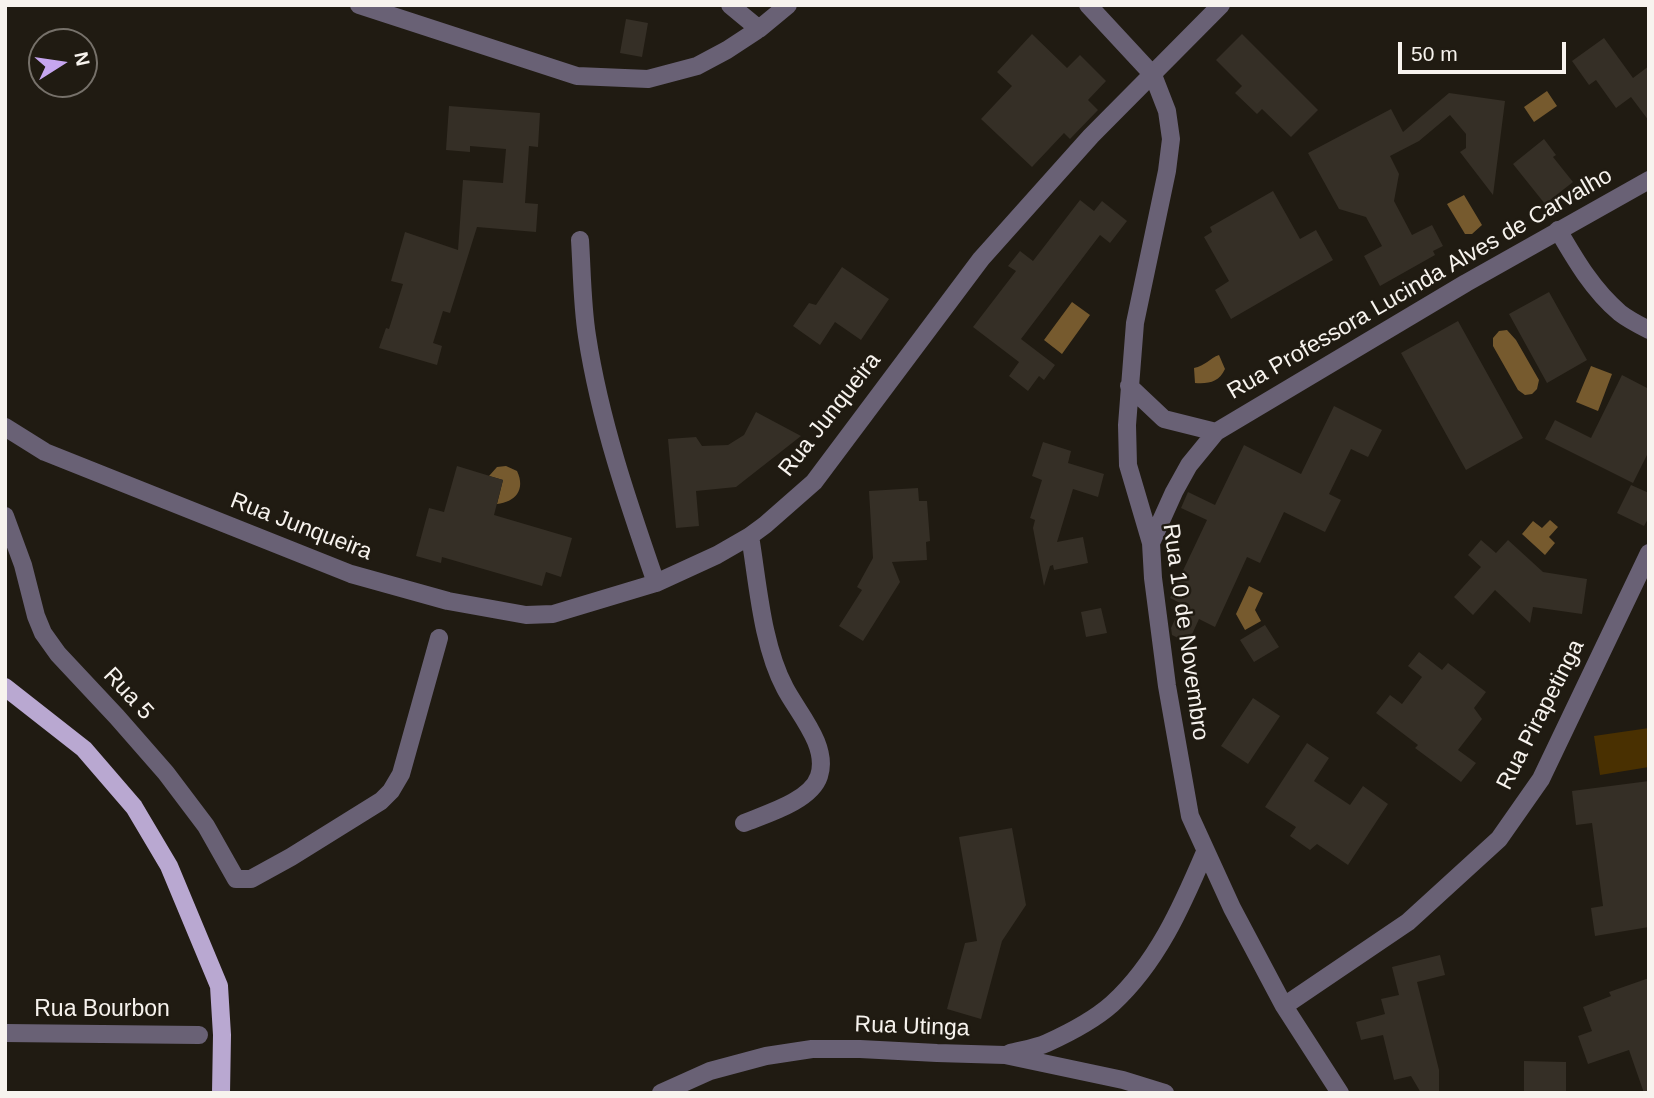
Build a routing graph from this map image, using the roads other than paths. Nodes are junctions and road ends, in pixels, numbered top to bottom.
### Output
1 (359, 5) edge
2 (730, 5) edge
3 (788, 5) edge
4 (1088, 5) edge
5 (1221, 5) edge
6 (759, 29) junction
7 (1153, 75) junction
8 (1649, 180) edge
9 (1558, 230) junction
10 (580, 240) dead end
11 (1649, 330) edge
12 (1129, 386) junction
13 (5, 427) edge
14 (1216, 432) junction
15 (5, 516) edge
16 (750, 536) junction
17 (1151, 543) junction
18 (1649, 553) edge
19 (656, 583) junction
20 (439, 638) dead end
21 (5, 687) edge
22 (744, 823) dead end
23 (1205, 852) junction
24 (1284, 1006) junction
25 (5, 1034) edge
26 (199, 1035) dead end
27 (1005, 1055) junction
28 (221, 1093) edge
29 (661, 1093) edge
30 (1165, 1093) edge
31 (1340, 1093) edge

1 - 6 street
2 - 6 street
3 - 6 street
4 - 7 street, Rua 10 de Novembro
5 - 7 street, Rua Junqueira
7 - 12 street, Rua 10 de Novembro
7 - 16 street, Rua Junqueira
8 - 9 street, Rua Professora Lucinda Alves de Carvalho
9 - 11 street
9 - 14 street, Rua Professora Lucinda Alves de Carvalho
10 - 19 street
12 - 14 street, Rua Professora Lucinda Alves de Carvalho
12 - 17 street, Rua 10 de Novembro
13 - 19 street, Rua Junqueira
14 - 17 street, Rua Professora Lucinda Alves de Carvalho
15 - 20 street, Rua 5
16 - 19 street, Rua Junqueira
16 - 22 street
17 - 23 street, Rua 10 de Novembro
18 - 24 street, Rua Pirapetinga
21 - 28 main road
23 - 24 street, Rua 10 de Novembro
23 - 27 street
24 - 31 street, Rua 10 de Novembro
25 - 26 street, Rua Bourbon
27 - 29 street, Rua Utinga
27 - 30 street, Rua Utinga

